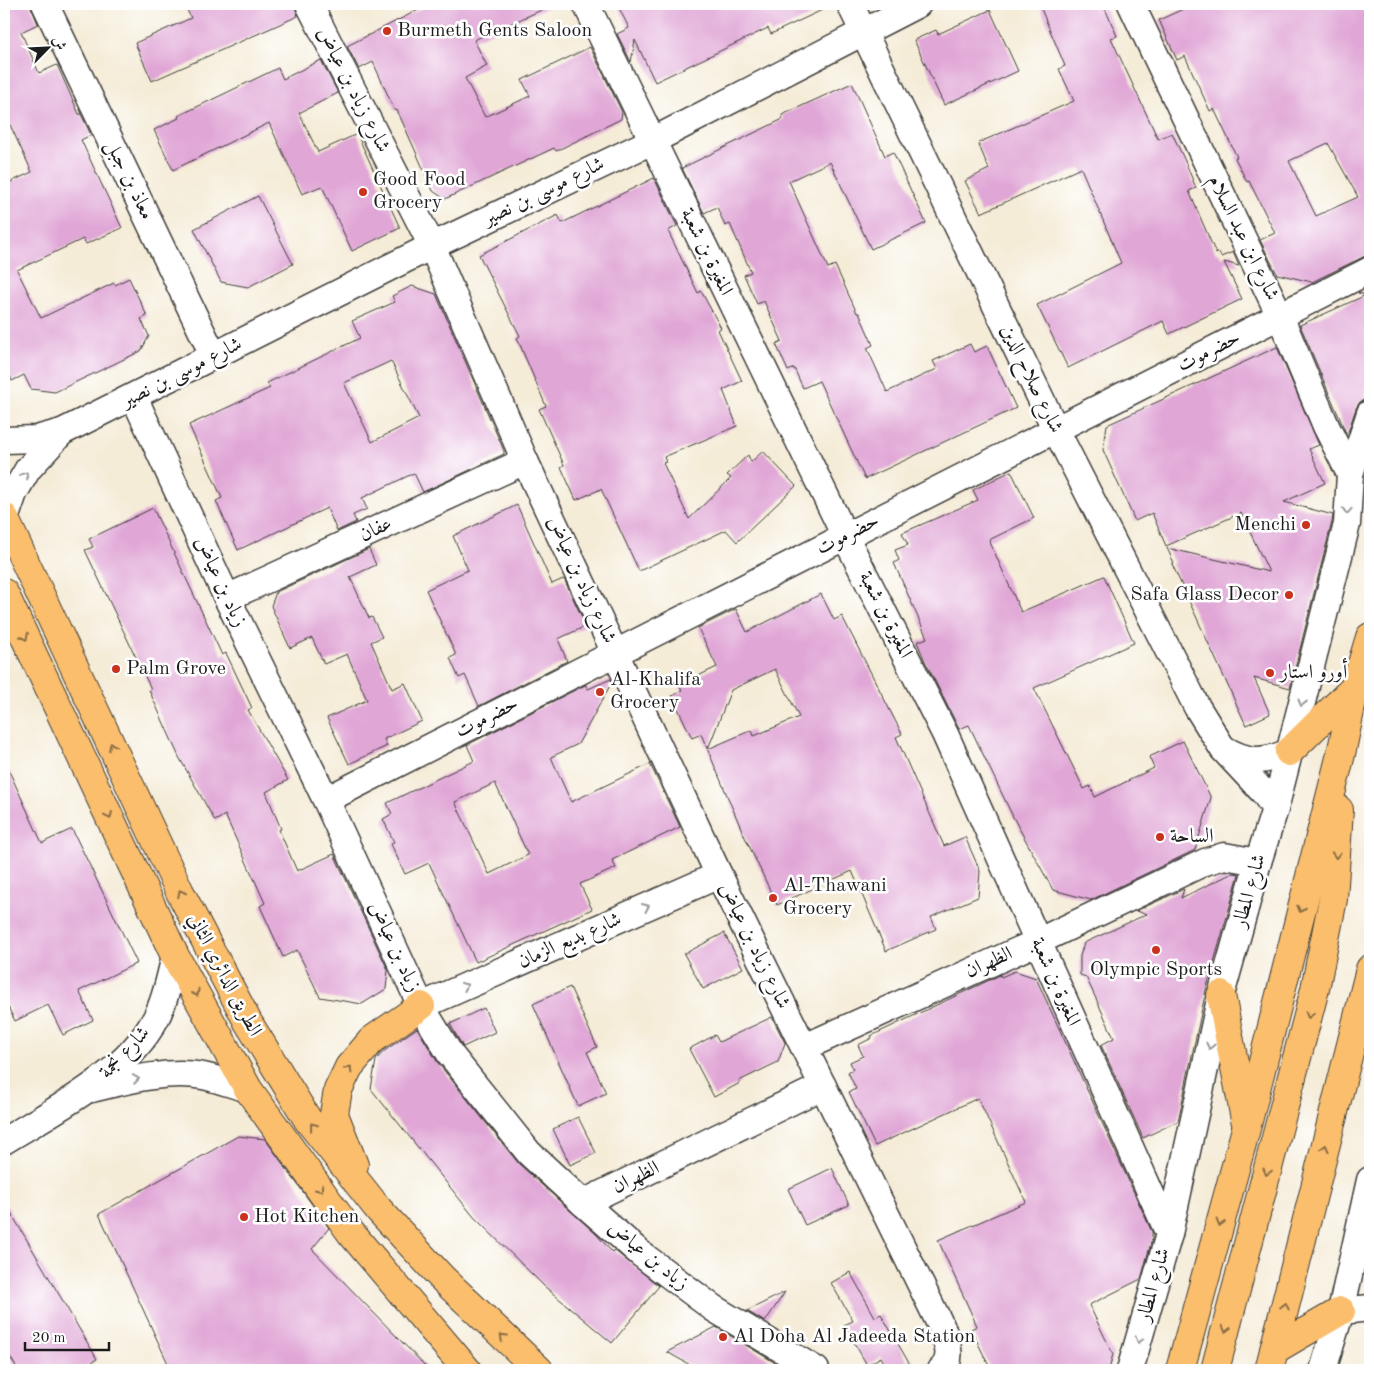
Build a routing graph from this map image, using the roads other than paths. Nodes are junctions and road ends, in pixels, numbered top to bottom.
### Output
1 (45, 4) edge
2 (309, 4) edge
3 (586, 4) edge
4 (850, 4) edge
5 (918, 4) edge
6 (1131, 4) edge
7 (864, 32) junction
8 (652, 141) junction
9 (432, 246) junction
10 (1370, 270) edge
11 (1280, 316) junction
12 (214, 357) junction
13 (134, 397) junction
14 (1370, 413) edge
15 (1056, 430) junction
16 (62, 432) junction
17 (4, 440) edge
18 (525, 462) junction
19 (1350, 474) junction
20 (4, 518) edge
21 (845, 536) junction
22 (4, 593) edge
23 (227, 598) junction
24 (1370, 636) edge
25 (616, 653) junction
26 (1355, 687) junction
27 (1223, 749) junction
28 (1289, 752) junction
29 (1340, 754) junction
30 (326, 800) junction
31 (1275, 809) junction
32 (1258, 862) junction
33 (719, 875) junction
34 (1037, 942) junction
35 (175, 956) junction
36 (1370, 975) edge
37 (1221, 995) junction
38 (421, 1006) junction
39 (805, 1047) junction
40 (823, 1086) junction
41 (248, 1089) junction
42 (89, 1090) junction
43 (1247, 1125) junction
44 (4, 1141) edge
45 (1370, 1180) edge
46 (583, 1203) junction
47 (379, 1210) junction
48 (1169, 1234) junction
49 (1361, 1278) edge
50 (1370, 1308) edge
51 (1341, 1311) junction
52 (1271, 1360) edge
53 (1180, 1366) edge
54 (467, 1370) edge
55 (539, 1370) edge
56 (816, 1370) edge
57 (941, 1370) edge
58 (1130, 1370) edge
59 (1215, 1370) edge
60 (1323, 1370) edge

1 - 12 street, معاذ بن جبل
2 - 9 street, شارع زياد بن عياض
3 - 8 street, المغيرة بن شعبة
4 - 7 street, شارع صلاح الدين
5 - 7 street, شارع موسى بن نصير
6 - 11 street, شارع ابن عبد السلام
7 - 8 street, شارع موسى بن نصير
7 - 15 street, شارع صلاح الدين
8 - 9 street, شارع موسى بن نصير
8 - 21 street, المغيرة بن شعبة
9 - 12 street, شارع موسى بن نصير
9 - 18 street, شارع زياد بن عياض
10 - 11 street, حضرموت
11 - 15 street, حضرموت
11 - 19 street, شارع ابن عبد السلام
12 - 13 street, شارع موسى بن نصير
13 - 16 street, شارع موسى بن نصير
13 - 23 street, زياد بن عياض
14 - 19 street, شارع المطار
15 - 21 street, حضرموت
15 - 27 street, شارع صلاح الدين
16 - 17 street, شارع موسى بن نصير
20 -> 16 street, شارع موسى بن نصير
18 - 23 street, عفان
18 - 25 street, شارع زياد بن عياض
19 -> 28 street, شارع المطار
47 -> 20 main road, الطريق الدائري الثاني
21 - 25 street, حضرموت
21 - 34 street, المغيرة بن شعبة
22 -> 35 main road, الطريق الدائري الثاني
23 - 30 street, زياد بن عياض
24 - 26 main road
25 - 30 street, حضرموت
25 - 33 street, شارع زياد بن عياض
26 - 28 main road
26 - 29 main road
27 - 28 street
27 - 31 street, شارع صلاح الدين
28 - 31 street, شارع المطار
29 -> 43 main road
29 -> 59 main road
30 - 38 street, زياد بن عياض
31 - 32 street, شارع المطار
32 - 34 street, الظهران
32 - 37 street, شارع المطار
38 -> 33 street, شارع بديع الزمان
33 - 39 street, شارع زياد بن عياض
34 - 39 street, الظهران
34 - 48 street, المغيرة بن شعبة
35 -> 41 main road, الطريق الدائري الثاني
35 - 42 street, شارع نجمة
52 -> 36 main road
37 - 43 main road
37 -> 48 street, شارع المطار
38 - 46 street, زياد بن عياض
47 -> 38 main road
39 - 40 street, شارع زياد بن عياض
40 - 46 street, الظهران
40 - 57 street, شارع زياد بن عياض
42 -> 41 street, شارع نجمة
41 -> 54 main road, الطريق الدائري الثاني
42 - 44 street, شارع نجمة
43 -> 53 main road
45 - 49 street
46 - 56 street, زياد بن عياض
55 -> 47 main road, الطريق الدائري الثاني
48 -> 58 street, شارع المطار
49 - 51 street
50 - 51 street
51 - 52 main road
51 - 60 street

